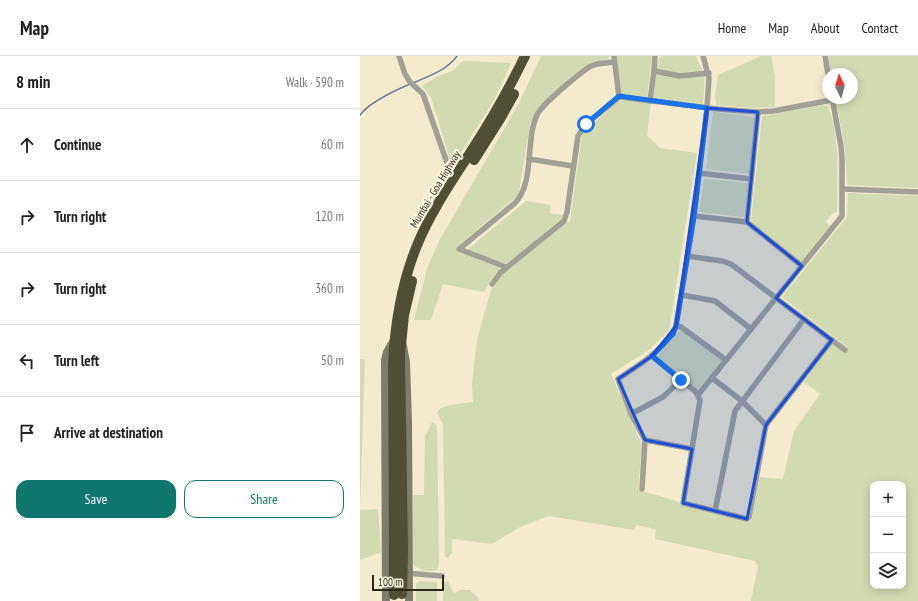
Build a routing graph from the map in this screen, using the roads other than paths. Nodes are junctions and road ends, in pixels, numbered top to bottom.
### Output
1 (399, 56) edge
2 (525, 56) edge
3 (532, 56) edge
4 (655, 56) edge
5 (703, 56) edge
6 (825, 56) edge
7 (614, 59) edge
8 (827, 68) edge
9 (654, 71) junction
10 (709, 73) junction
11 (619, 96) junction
12 (650, 101) junction
13 (822, 101) edge
14 (833, 104) edge
15 (707, 108) junction
16 (758, 112) junction
17 (529, 159) junction
18 (573, 166) junction
19 (699, 173) junction
20 (751, 179) junction
21 (453, 180) junction
22 (843, 189) junction
23 (918, 192) edge
24 (694, 216) junction
25 (747, 222) junction
26 (688, 256) junction
27 (802, 266) junction
28 (506, 267) junction
29 (492, 284) dead end
30 (682, 295) junction
31 (776, 298) junction
32 (804, 319) junction
33 (676, 326) junction
34 (751, 329) junction
35 (398, 339) junction
36 (832, 340) junction
37 (845, 350) dead end
38 (652, 356) junction
39 (726, 360) junction
40 (712, 378) junction
41 (681, 380) junction
42 (698, 395) junction
43 (742, 401) junction
44 (631, 414) junction
45 (766, 425) junction
46 (645, 440) junction
47 (692, 449) junction
48 (642, 489) dead end
49 (715, 511) junction
50 (386, 572) junction
51 (410, 573) junction
52 (442, 576) dead end
53 (398, 599) edge

1 - 21 street
2 - 21 highway, Mumbai - Goa Highway
3 - 35 highway, Mumbai - Goa Highway
4 - 9 street
5 - 10 street
6 - 8 street
7 - 11 street
7 - 17 street
9 - 10 street
9 - 12 street
10 - 15 street
11 - 12 street
11 - 18 street
12 - 15 street
13 - 16 street
14 - 22 street
15 - 16 street
15 - 19 street
16 - 20 street
17 - 18 street
17 - 28 street
18 - 28 street
19 - 20 street
19 - 24 street
20 - 25 street
21 - 35 highway, Mumbai - Goa Highway
22 - 23 street
22 - 27 street
24 - 25 street
24 - 26 street
25 - 27 street
26 - 30 street
26 - 31 street
27 - 31 street
28 - 29 street
30 - 33 street
30 - 34 street
31 - 32 street
31 - 34 street
32 - 36 street
32 - 43 street
33 - 38 street
33 - 39 street
34 - 39 street
35 - 50 street
35 - 51 street
35 - 53 highway, Mumbai - Goa Highway, bridge
36 - 37 street
36 - 45 street
38 - 41 street
38 - 44 street
39 - 40 street
40 - 42 street
40 - 43 street
41 - 42 street
41 - 44 street
42 - 47 street
43 - 45 street
43 - 49 street
44 - 46 street
45 - 49 street
46 - 47 street
46 - 48 street
47 - 49 street
50 - 51 street
50 - 53 street
51 - 52 street
51 - 53 street

